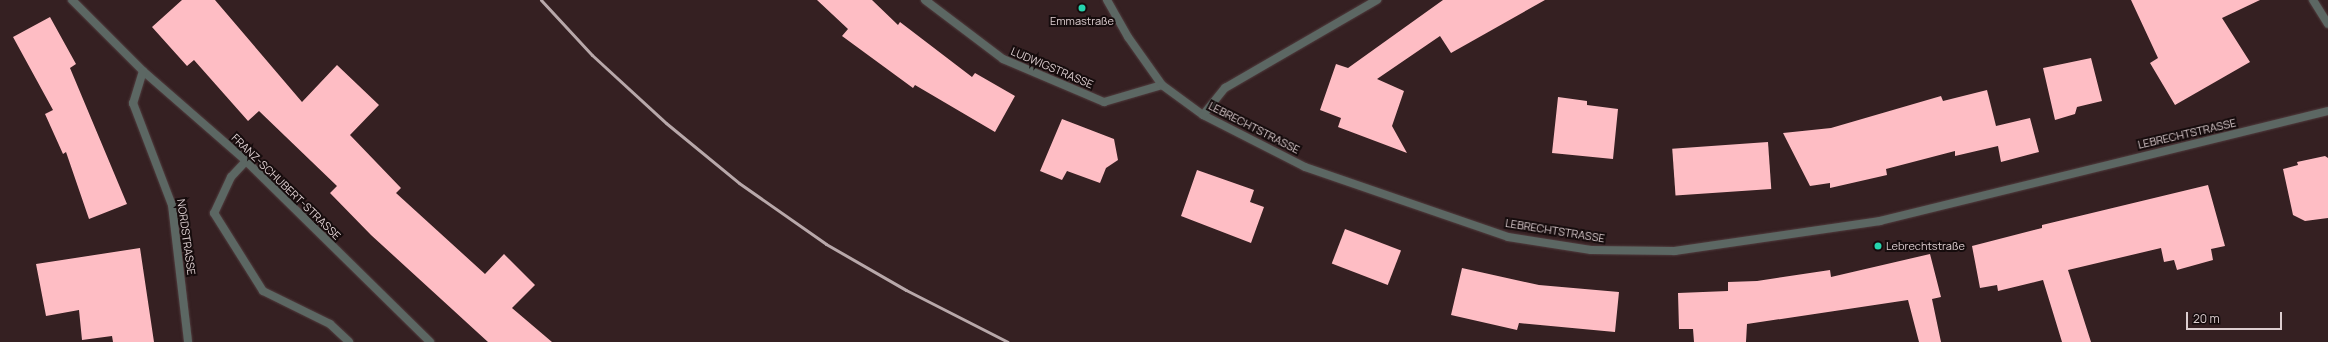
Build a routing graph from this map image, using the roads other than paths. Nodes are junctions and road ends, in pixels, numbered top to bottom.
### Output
1 (72, 0) edge
2 (925, 0) edge
3 (1107, 0) edge
4 (1377, 0) edge
5 (2314, 0) edge
6 (2328, 24) edge
7 (143, 71) junction
8 (1162, 85) junction
9 (2328, 111) edge
10 (1203, 115) junction
11 (246, 161) junction
12 (188, 342) edge
13 (349, 342) edge
14 (430, 342) edge

1 - 7 street, FRANZ-SCHUBERT-STRASSE
2 - 8 street, LUDWIGSTRASSE
3 - 8 street, LEBRECHTSTRASSE
4 - 10 street
5 - 6 street
7 - 11 street, FRANZ-SCHUBERT-STRASSE
7 - 12 street, NORDSTRASSE
8 - 10 street, LEBRECHTSTRASSE
9 - 10 street, LEBRECHTSTRASSE
11 - 13 street
11 - 14 street, FRANZ-SCHUBERT-STRASSE

